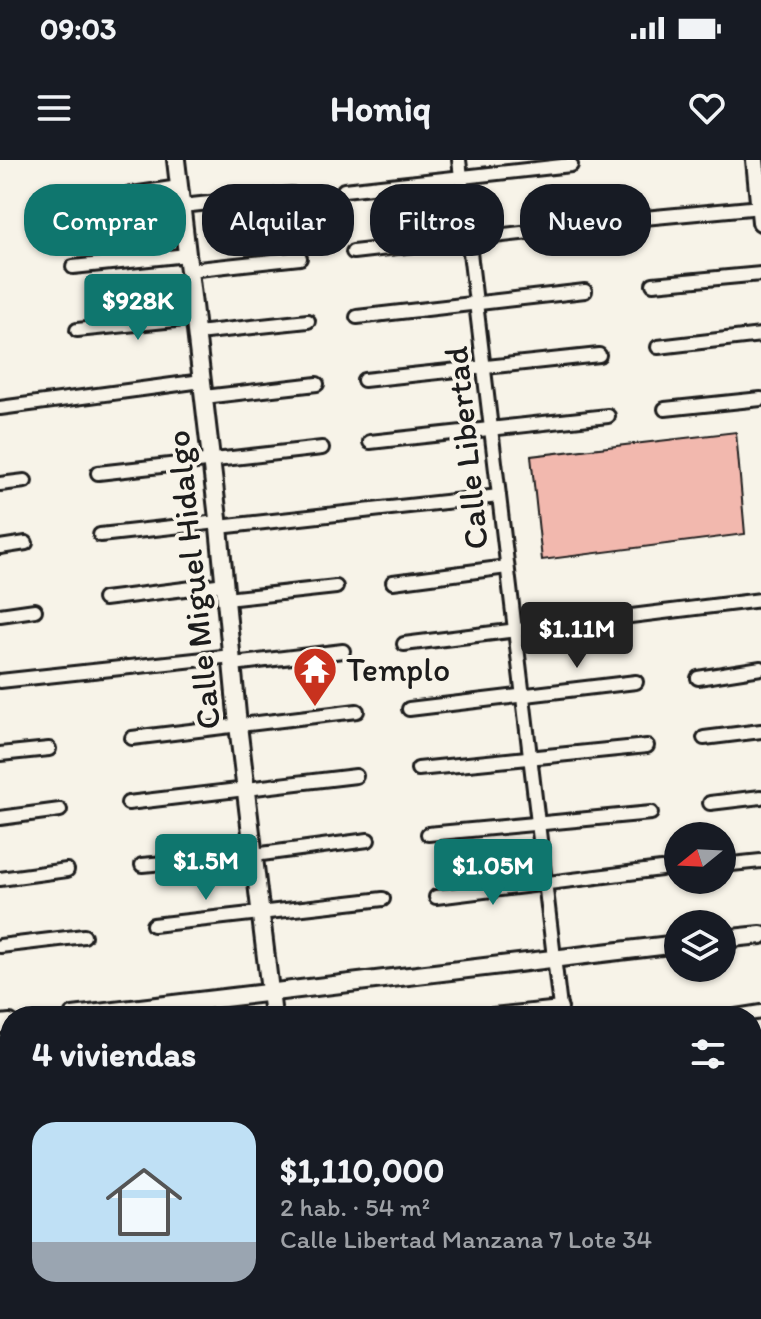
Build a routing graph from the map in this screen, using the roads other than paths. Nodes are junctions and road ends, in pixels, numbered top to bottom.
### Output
1 (176, 160) edge
2 (459, 160) edge
3 (755, 160) edge
4 (571, 165) dead end
5 (461, 177) junction
6 (179, 184) edge
7 (462, 184) edge
8 (354, 189) edge
9 (760, 207) edge
10 (651, 217) edge
11 (761, 222) edge
12 (186, 244) edge
13 (471, 256) edge
14 (300, 258) dead end
15 (188, 263) junction
16 (73, 267) dead end
17 (761, 274) edge
18 (653, 284) dead end
19 (585, 291) dead end
20 (477, 303) junction
21 (357, 317) dead end
22 (308, 321) dead end
23 (196, 326) junction
24 (77, 330) dead end
25 (761, 335) edge
26 (658, 347) dead end
27 (599, 355) dead end
28 (485, 368) junction
29 (364, 380) dead end
30 (317, 384) dead end
31 (203, 389) junction
32 (761, 399) edge
33 (0, 408) edge
34 (665, 409) dead end
35 (608, 416) dead end
36 (492, 429) junction
37 (370, 442) dead end
38 (322, 448) dead end
39 (211, 460) junction
40 (98, 473) dead end
41 (25, 481) dead end
42 (0, 484) edge
43 (499, 496) junction
44 (218, 524) junction
45 (100, 535) dead end
46 (26, 543) dead end
47 (0, 547) edge
48 (507, 567) junction
49 (393, 582) dead end
50 (336, 587) dead end
51 (226, 592) junction
52 (104, 599) dead end
53 (761, 600) edge
54 (35, 610) dead end
55 (0, 615) edge
56 (514, 630) junction
57 (404, 644) dead end
58 (343, 651) dead end
59 (232, 660) junction
60 (761, 668) edge
61 (698, 678) dead end
62 (0, 681) edge
63 (636, 682) dead end
64 (522, 695) junction
65 (409, 709) dead end
66 (357, 711) dead end
67 (238, 725) junction
68 (761, 731) edge
69 (132, 738) dead end
70 (704, 738) dead end
71 (647, 746) dead end
72 (49, 749) dead end
73 (0, 754) edge
74 (530, 757) junction
75 (418, 769) dead end
76 (356, 776) dead end
77 (247, 789) junction
78 (761, 797) edge
79 (128, 803) dead end
80 (710, 803) dead end
81 (60, 810) dead end
82 (651, 813) dead end
83 (0, 818) edge
84 (538, 823) junction
85 (428, 834) dead end
86 (368, 840) dead end
87 (254, 855) junction
88 (761, 861) edge
89 (736, 864) edge
90 (142, 865) dead end
91 (661, 869) dead end
92 (67, 870) dead end
93 (0, 879) edge
94 (546, 882) junction
95 (436, 897) dead end
96 (383, 899) dead end
97 (262, 914) junction
98 (153, 925) dead end
99 (761, 935) edge
100 (84, 936) dead end
101 (736, 938) edge
102 (0, 946) edge
103 (664, 946) edge
104 (555, 958) junction
105 (271, 993) junction
106 (159, 1006) edge
107 (272, 1006) edge
108 (560, 1006) edge

1 - 6 street, Calle Miguel Hidalgo
2 - 5 street, Calle Libertad
3 - 9 street
4 - 5 street
5 - 7 street, Calle Libertad
5 - 8 street
9 - 10 street
9 - 11 street
12 - 15 street, Calle Miguel Hidalgo
13 - 20 street, Calle Libertad
14 - 15 street
15 - 16 street
15 - 23 street, Calle Miguel Hidalgo
17 - 18 street
19 - 20 street
20 - 21 street
20 - 28 street, Calle Libertad
22 - 23 street
23 - 24 street
23 - 31 street, Calle Miguel Hidalgo
25 - 26 street
27 - 28 street
28 - 29 street
28 - 36 street, Calle Libertad
30 - 31 street
31 - 33 street
31 - 39 street, Calle Miguel Hidalgo
32 - 34 street
35 - 36 street
36 - 37 street
36 - 43 street, Calle Libertad
38 - 39 street
39 - 40 street
39 - 44 street, Calle Miguel Hidalgo
41 - 42 street
43 - 44 street
43 - 48 street, Calle Libertad
44 - 45 street
44 - 51 street, Calle Miguel Hidalgo
46 - 47 street
48 - 49 street
48 - 56 street, Calle Libertad
50 - 51 street
51 - 52 street
51 - 59 street, Calle Miguel Hidalgo
53 - 56 street
54 - 55 street
56 - 57 street
56 - 64 street, Calle Libertad
58 - 59 street
59 - 62 street
59 - 67 street, Calle Miguel Hidalgo
60 - 61 street
63 - 64 street
64 - 65 street
64 - 74 street, Calle Libertad
66 - 67 street
67 - 69 street
67 - 77 street, Calle Miguel Hidalgo
68 - 70 street
71 - 74 street
72 - 73 street
74 - 75 street
74 - 84 street, Calle Libertad
76 - 77 street
77 - 79 street
77 - 87 street, Calle Miguel Hidalgo
78 - 80 street
81 - 83 street
82 - 84 street
84 - 85 street
84 - 94 street, Calle Libertad
86 - 87 street
87 - 90 street
87 - 97 street, Calle Miguel Hidalgo
88 - 89 street
91 - 94 street
92 - 93 street
94 - 95 street
94 - 104 street, Calle Libertad
96 - 97 street
97 - 98 street
97 - 105 street, Calle Miguel Hidalgo
99 - 101 street
100 - 102 street
103 - 104 street
104 - 105 street
104 - 108 street, Calle Libertad
105 - 106 street
105 - 107 street, Calle Miguel Hidalgo

